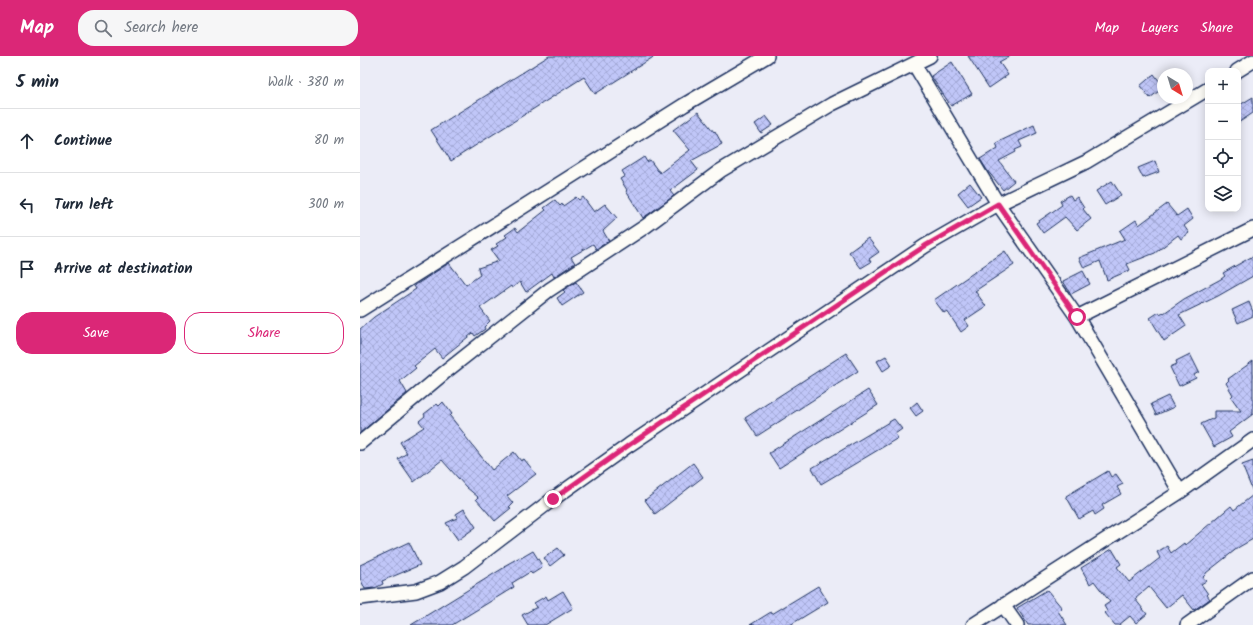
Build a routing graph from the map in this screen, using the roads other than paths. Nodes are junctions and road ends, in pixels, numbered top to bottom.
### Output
1 (767, 56) edge
2 (930, 56) edge
3 (1253, 61) edge
4 (914, 64) junction
5 (1241, 68) edge
6 (1205, 91) edge
7 (998, 204) junction
8 (1253, 229) edge
9 (360, 310) edge
10 (1077, 317) junction
11 (1253, 440) edge
12 (360, 443) edge
13 (1180, 492) junction
14 (1253, 578) edge
15 (360, 598) edge
16 (1003, 605) junction
17 (973, 625) edge
18 (1017, 625) edge
19 (1187, 625) edge

1 - 9 street
2 - 4 street
3 - 5 street
4 - 7 street
4 - 12 street
6 - 7 street
7 - 10 street
7 - 15 street
8 - 10 street
10 - 13 street
11 - 13 street
13 - 16 street
14 - 19 street
16 - 17 street
16 - 18 street

